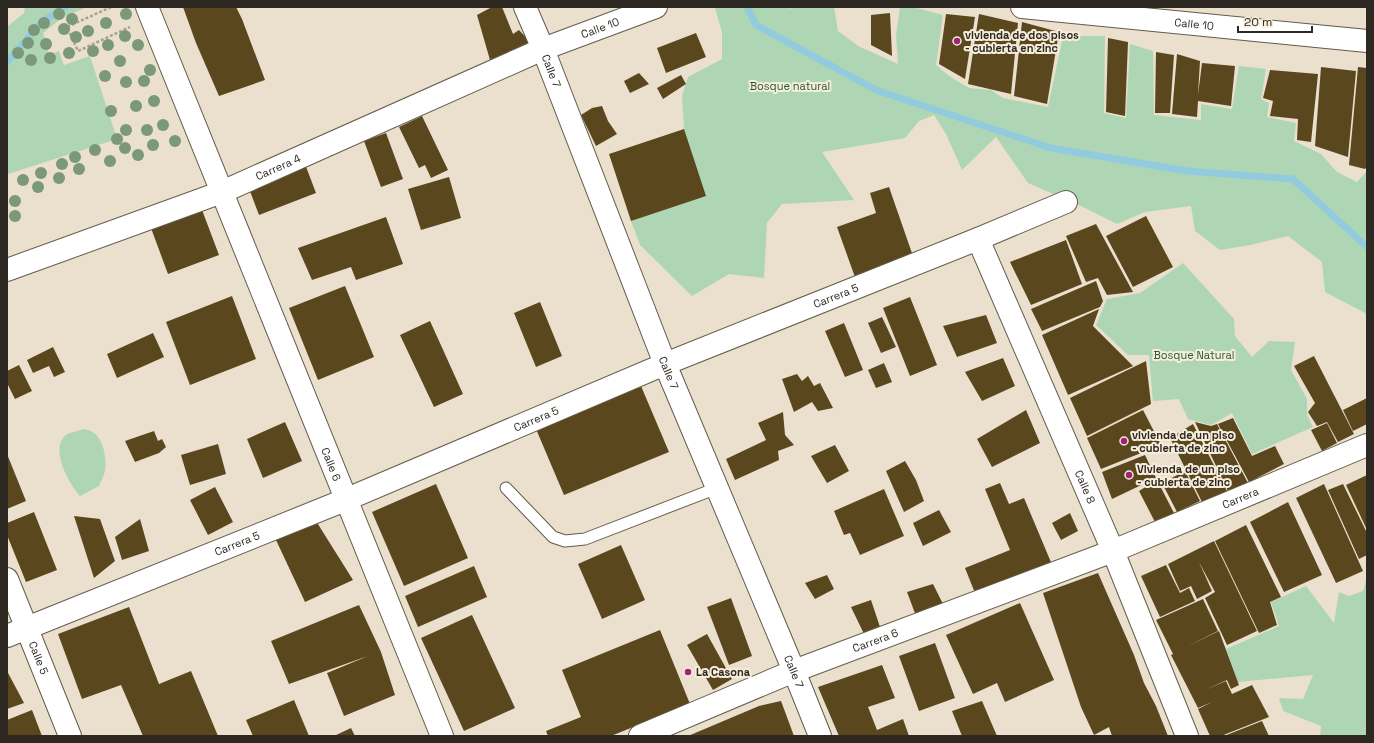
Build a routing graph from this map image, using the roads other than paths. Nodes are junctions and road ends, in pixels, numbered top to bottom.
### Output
1 (147, 7) edge
2 (525, 7) edge
3 (656, 7) edge
4 (1022, 7) edge
5 (1367, 41) edge
6 (543, 48) junction
7 (222, 192) junction
8 (1066, 202) dead end
9 (978, 239) junction
10 (7, 270) edge
11 (665, 364) junction
12 (1367, 445) edge
13 (506, 488) dead end
14 (717, 488) junction
15 (345, 500) junction
16 (1114, 551) junction
17 (7, 579) edge
18 (27, 628) junction
19 (7, 636) edge
20 (794, 671) junction
21 (70, 736) edge
22 (442, 736) edge
23 (640, 736) edge
24 (820, 736) edge
25 (1187, 736) edge

1 - 7 street, Calle 6
2 - 6 street, Calle 7
3 - 6 street, Calle 10
4 - 5 street, Calle 10
6 - 7 street, Carrera 4
6 - 11 street, Calle 7
7 - 10 street, Carrera 4
7 - 15 street, Calle 6
8 - 9 street, Carrera 5
9 - 11 street, Carrera 5
9 - 16 street, Calle 8
11 - 14 street, Calle 7
11 - 15 street, Carrera 5
12 - 16 street, Carrera
13 - 14 lane
14 - 20 street, Calle 7
15 - 18 street, Carrera 5
15 - 22 street, Calle 6
16 - 20 street, Carrera 6
16 - 25 street, Calle 8
17 - 18 street, Calle 5
18 - 19 street, Carrera 5
18 - 21 street, Calle 5
20 - 23 street, Carrera 6
20 - 24 street, Calle 7

